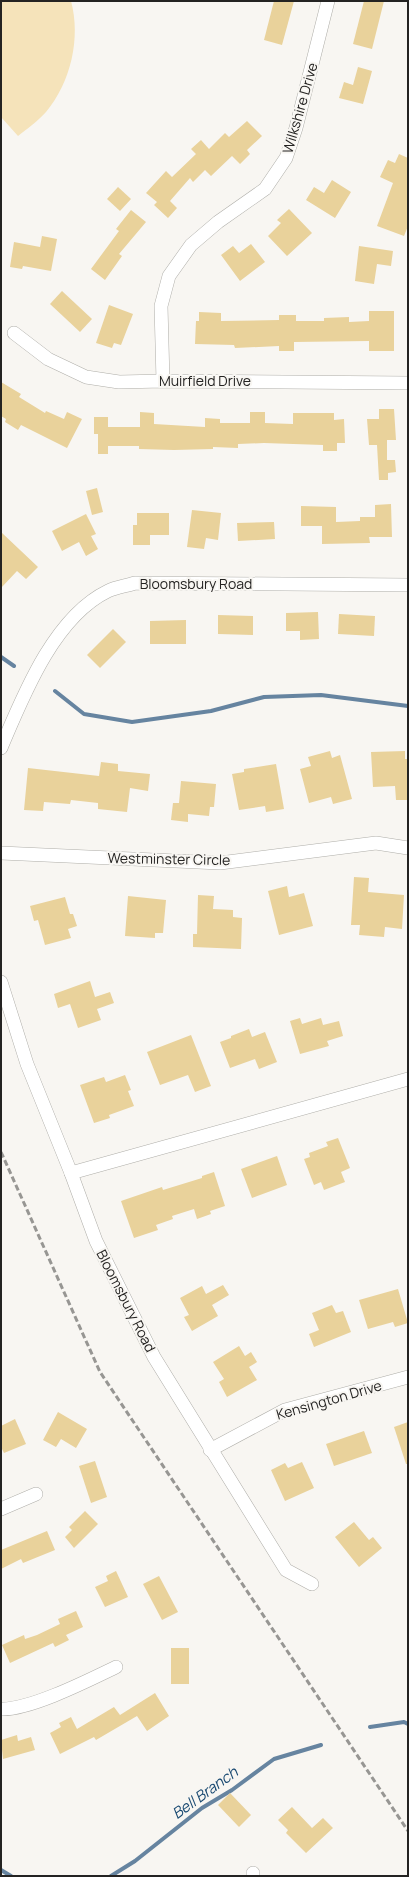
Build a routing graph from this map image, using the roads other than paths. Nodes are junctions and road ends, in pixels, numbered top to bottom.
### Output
1 (328, 1) edge
2 (14, 333) dead end
3 (163, 381) junction
4 (408, 383) edge
5 (408, 585) edge
6 (1, 748) edge
7 (408, 848) edge
8 (1, 853) edge
9 (1, 982) edge
10 (408, 1079) edge
11 (71, 1173) junction
12 (408, 1377) edge
13 (210, 1450) junction
14 (36, 1494) dead end
15 (1, 1509) edge
16 (312, 1584) dead end
17 (116, 1667) dead end
18 (1, 1709) edge

1 - 3 street, Wilkshire Drive
2 - 3 street, Muirfield Drive
3 - 4 street, Muirfield Drive
5 - 6 street, Bloomsbury Road
7 - 8 street, Westminster Circle
9 - 11 street, Bloomsbury Road
10 - 11 street
11 - 13 street, Bloomsbury Road
12 - 13 street, Kensington Drive
13 - 16 street, Bloomsbury Road
14 - 15 street
17 - 18 street

